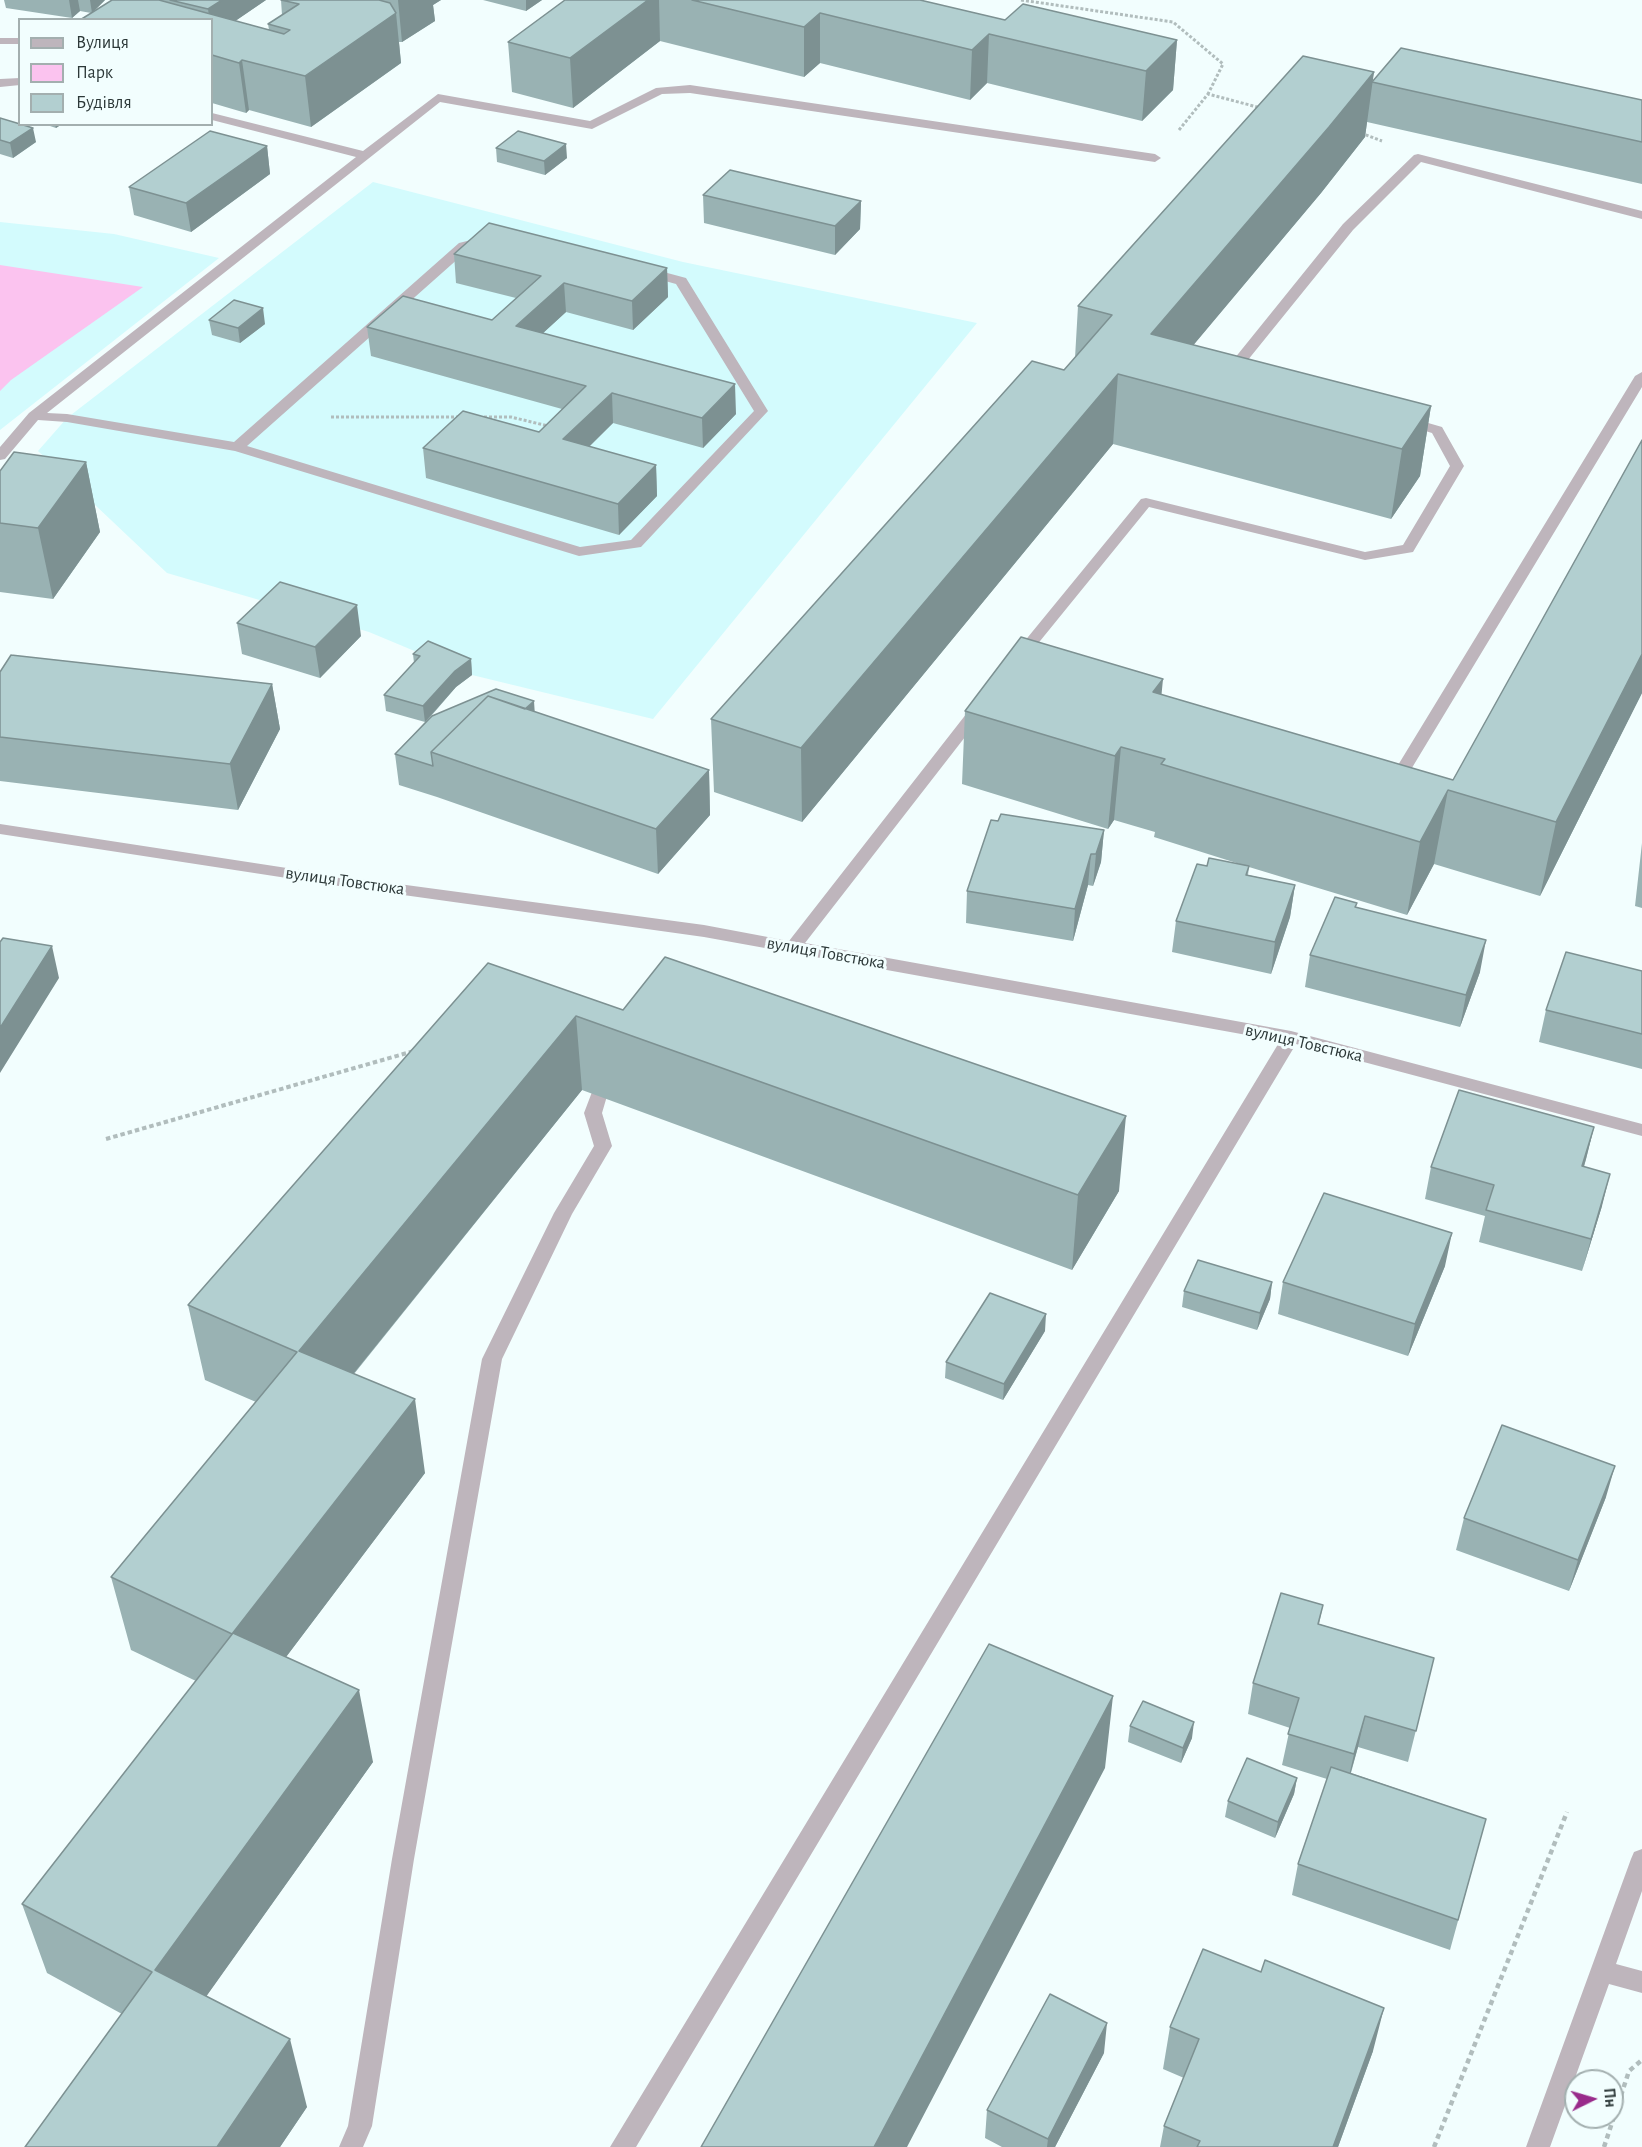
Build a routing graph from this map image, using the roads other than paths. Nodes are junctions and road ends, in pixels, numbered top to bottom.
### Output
1 (0, 41) edge
2 (18, 41) edge
3 (18, 81) edge
4 (0, 83) edge
5 (213, 116) edge
6 (367, 156) junction
7 (1155, 158) road end
8 (1642, 215) edge
9 (486, 240) edge
10 (636, 269) edge
11 (1642, 376) edge
12 (1254, 379) edge
13 (34, 416) junction
14 (1392, 417) edge
15 (237, 447) junction
16 (0, 456) edge
17 (1005, 675) edge
18 (991, 693) edge
19 (1373, 775) edge
20 (0, 829) edge
21 (793, 947) junction
22 (1291, 1037) junction
23 (598, 1096) dead end
24 (1642, 1130) edge
25 (1642, 1859) edge
26 (1602, 1971) junction
27 (1642, 1983) edge
28 (351, 2147) edge
29 (622, 2147) edge
30 (1538, 2147) edge

1 - 2 street
3 - 4 street
5 - 6 street
6 - 7 street
6 - 13 street
8 - 12 street
9 - 15 street
10 - 15 street
11 - 19 street
13 - 15 street
13 - 16 street
14 - 17 street
18 - 21 street
20 - 21 street, вулиця Товстюка
21 - 22 street, вулиця Товстюка
22 - 24 street, вулиця Товстюка
22 - 29 street
23 - 28 street
25 - 26 street
26 - 27 street
26 - 30 street

